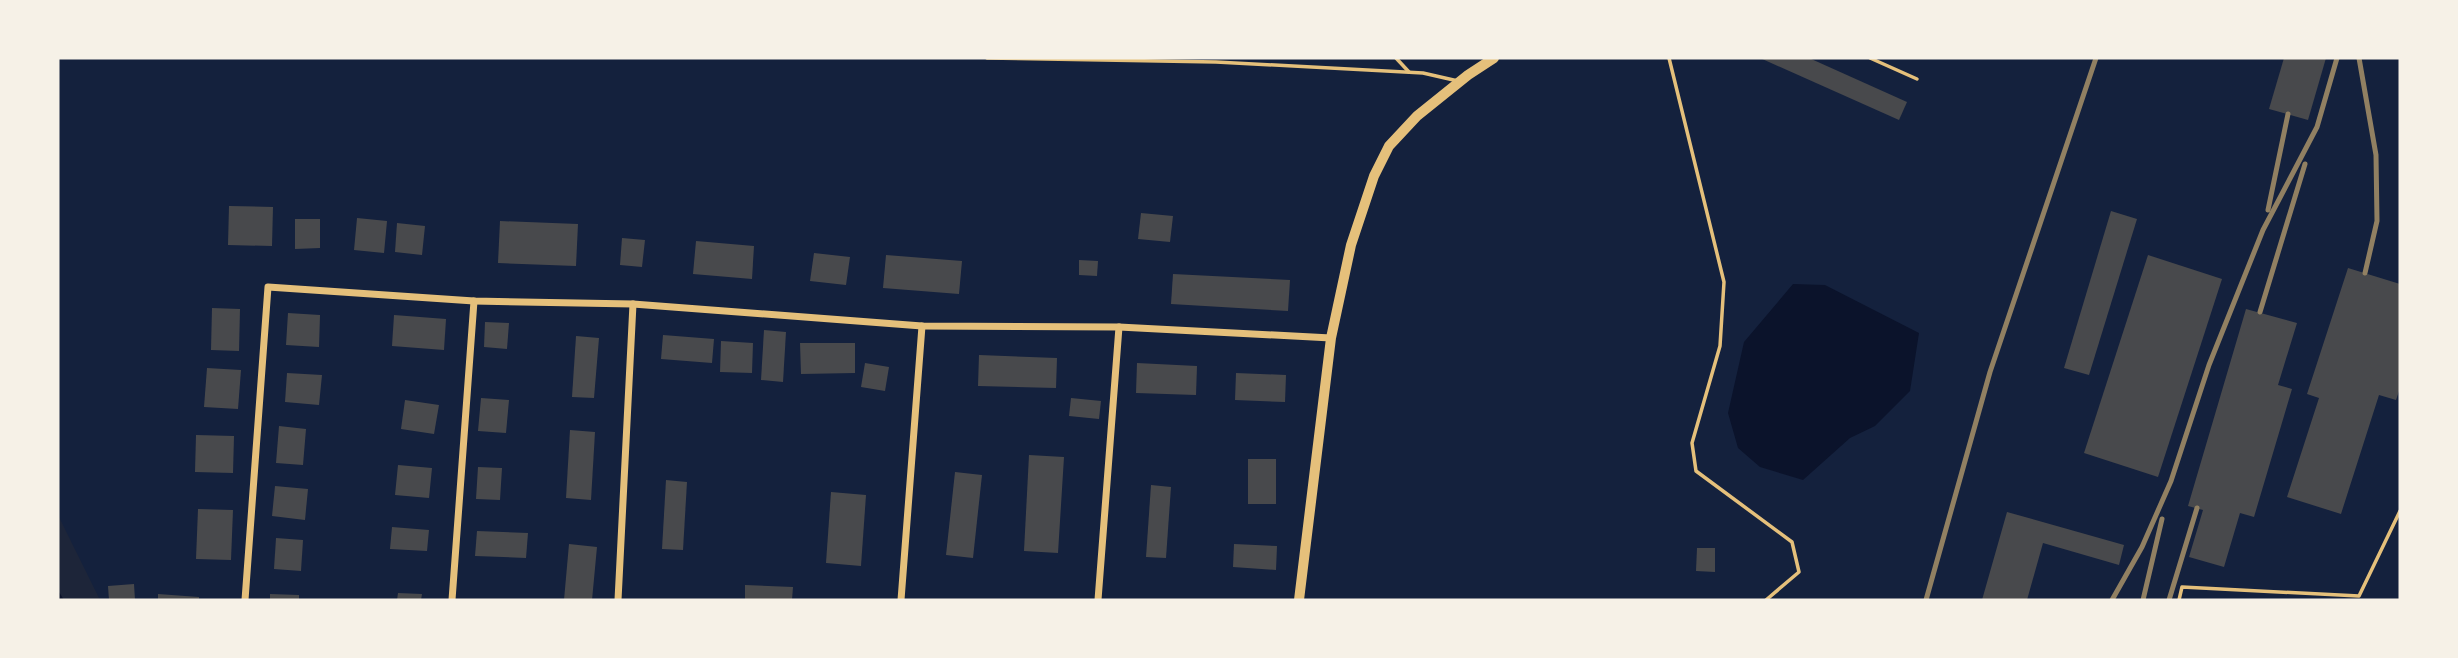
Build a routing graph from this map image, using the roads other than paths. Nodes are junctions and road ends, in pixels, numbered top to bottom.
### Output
1 (987, 58) edge
2 (1045, 58) edge
3 (1396, 58) edge
4 (1494, 58) edge
5 (1669, 58) edge
6 (1870, 58) edge
7 (1409, 72) junction
8 (1917, 79) dead end
9 (1460, 81) junction
10 (474, 301) junction
11 (633, 304) junction
12 (922, 326) junction
13 (1119, 327) junction
14 (1331, 338) junction
15 (2400, 512) edge
16 (245, 600) edge
17 (453, 600) edge
18 (618, 600) edge
19 (901, 600) edge
20 (1098, 600) edge
21 (1299, 600) edge
22 (1766, 600) edge
23 (2179, 600) edge

1 - 2 lane
2 - 7 lane
3 - 7 lane
4 - 9 street
5 - 22 lane
6 - 8 lane
7 - 9 lane
9 - 14 street
10 - 11 street
10 - 16 street
10 - 17 street
11 - 12 street
11 - 18 street
12 - 13 street
12 - 19 street
13 - 14 street
13 - 20 street
14 - 21 street
15 - 23 lane

